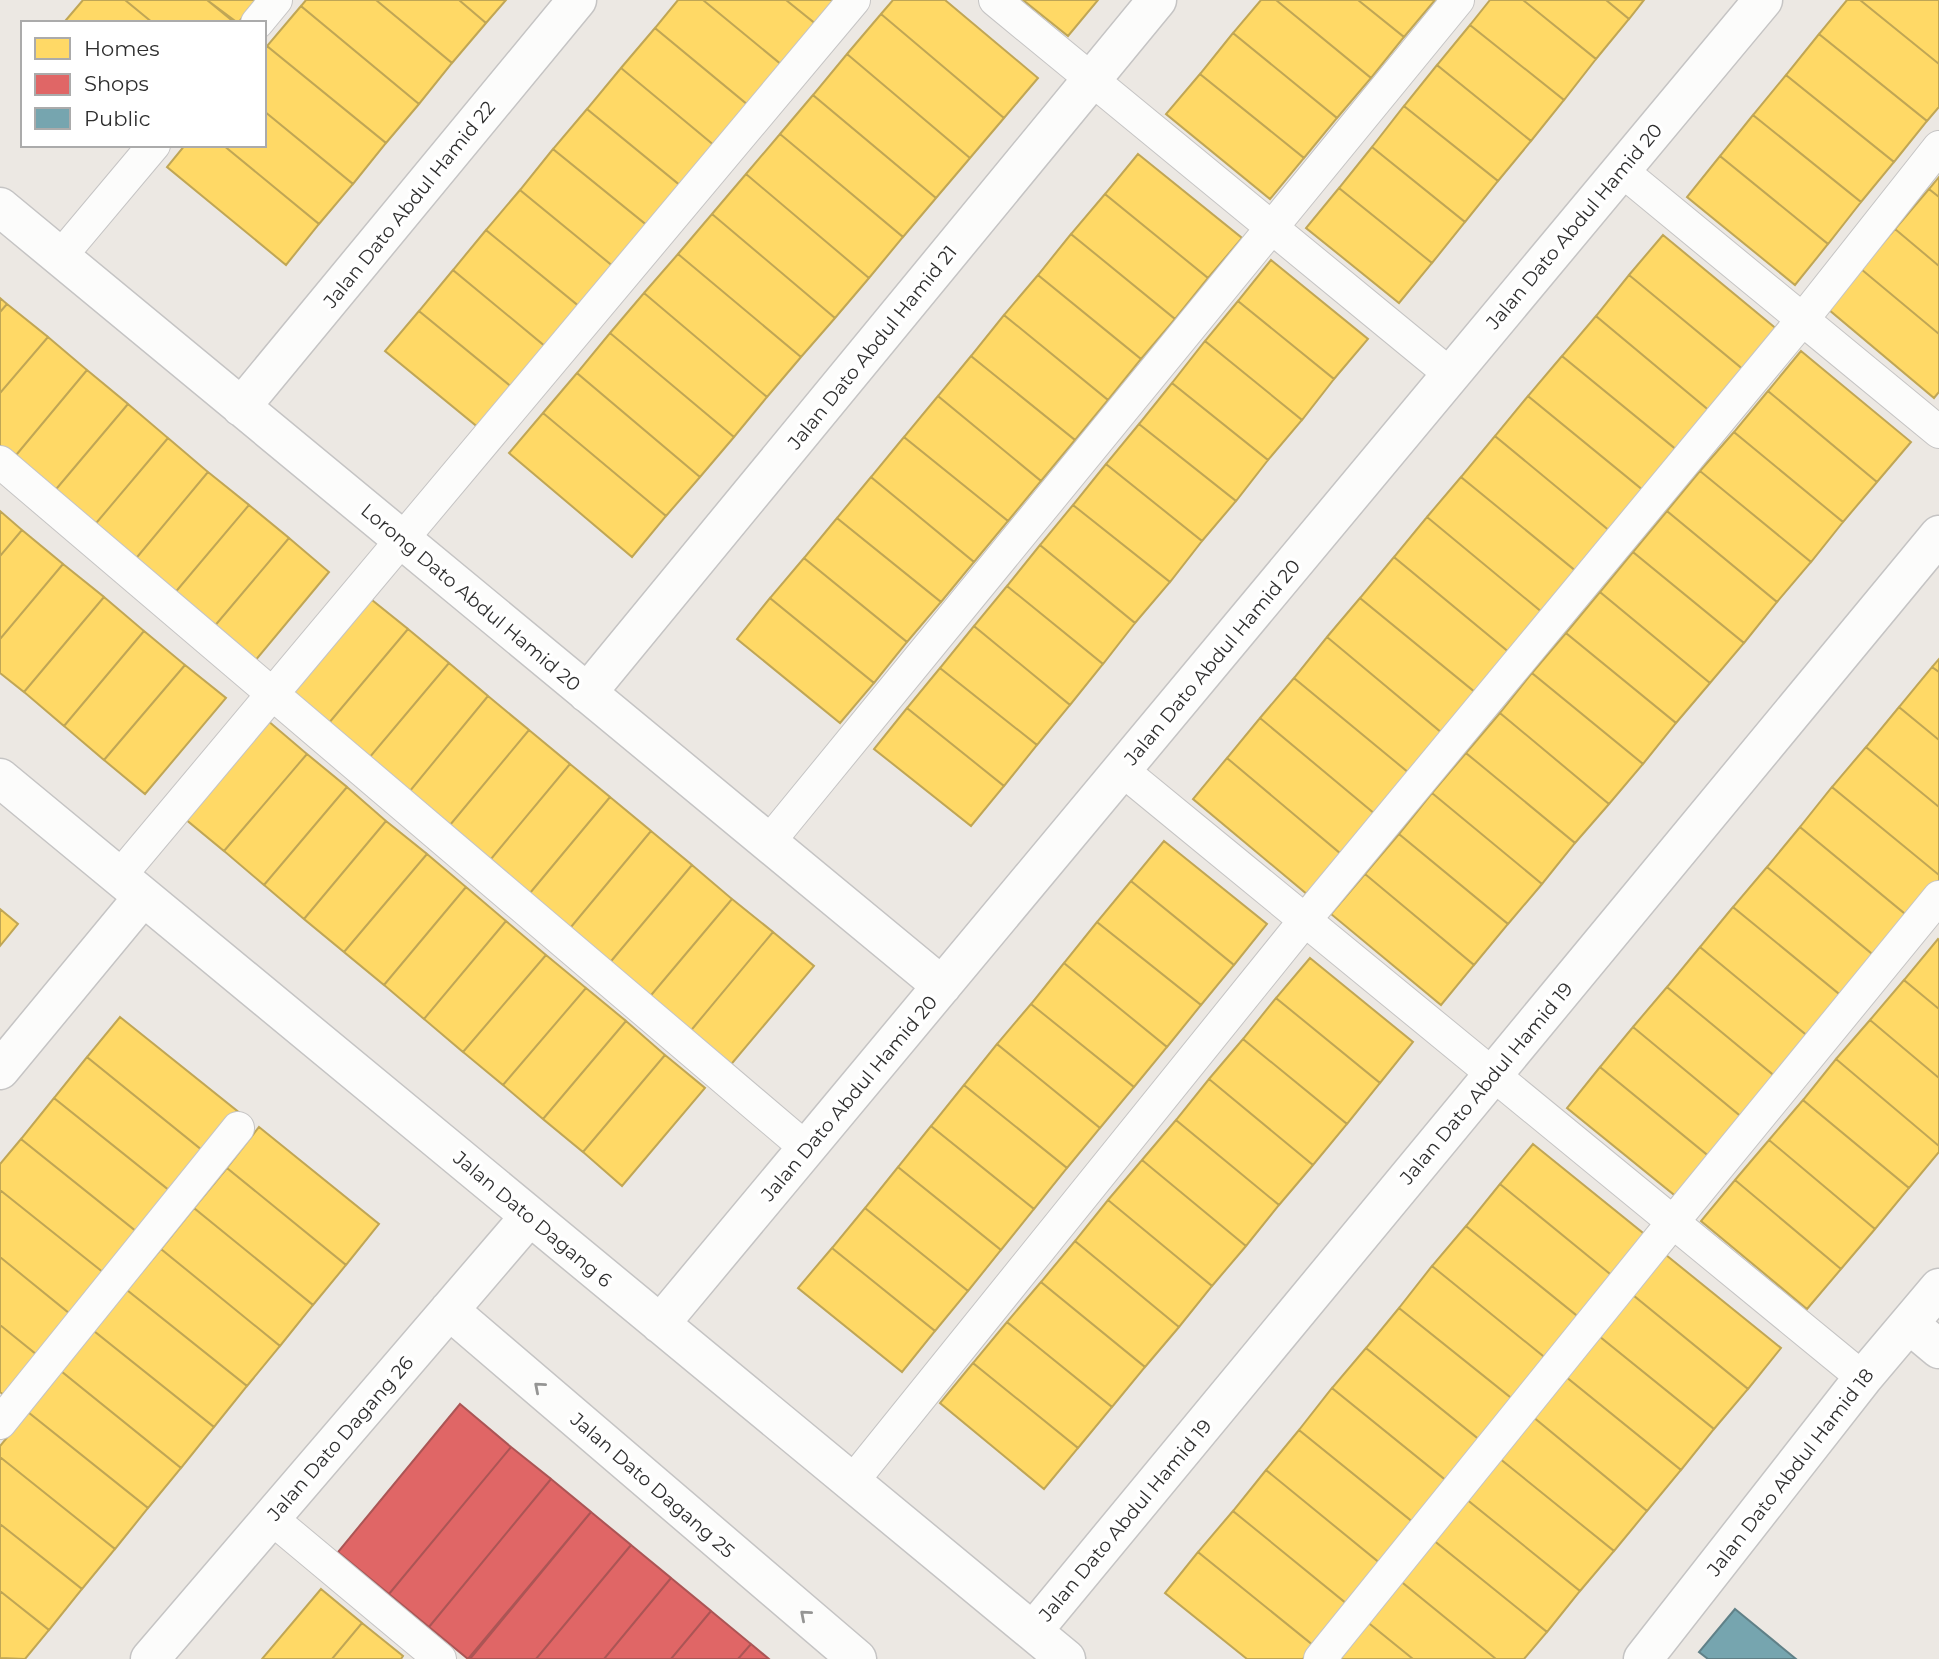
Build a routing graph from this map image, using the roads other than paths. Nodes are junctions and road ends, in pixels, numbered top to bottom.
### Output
1 (276, 0) edge
2 (577, 0) edge
3 (854, 0) edge
4 (995, 0) edge
5 (1157, 0) edge
6 (1458, 0) edge
7 (1763, 0) edge
8 (259, 21) edge
9 (1092, 79) junction
10 (152, 147) edge
11 (1939, 147) edge
12 (1621, 170) junction
13 (0, 207) edge
14 (1272, 229) junction
15 (60, 257) junction
16 (1803, 319) junction
17 (1451, 375) junction
18 (241, 407) junction
19 (1939, 432) edge
20 (0, 462) edge
21 (1939, 535) edge
22 (402, 539) junction
23 (587, 693) junction
24 (272, 694) junction
25 (1122, 769) junction
26 (0, 778) edge
27 (768, 844) junction
28 (131, 887) junction
29 (1939, 897) edge
30 (1305, 920) junction
31 (942, 986) junction
32 (0, 1070) edge
33 (1493, 1074) junction
34 (239, 1128) dead end
35 (807, 1149) junction
36 (530, 1216) junction
37 (1673, 1222) junction
38 (1939, 1288) edge
39 (449, 1310) junction
40 (660, 1324) junction
41 (1909, 1324) junction
42 (1939, 1349) edge
43 (1863, 1378) junction
44 (0, 1423) edge
45 (852, 1482) junction
46 (271, 1518) junction
47 (1032, 1631) junction
48 (150, 1659) edge
49 (440, 1659) edge
50 (857, 1659) edge
51 (1066, 1659) edge
52 (1320, 1659) edge
53 (1643, 1659) edge

1 - 8 lane
2 - 18 street, Jalan Dato Abdul Hamid 22
3 - 22 lane
4 - 9 lane
5 - 9 street, Jalan Dato Abdul Hamid 21
6 - 14 lane
7 - 12 street, Jalan Dato Abdul Hamid 20
9 - 14 lane
9 - 23 street, Jalan Dato Abdul Hamid 21
10 - 15 lane
11 - 16 lane
12 - 16 lane
12 - 17 street, Jalan Dato Abdul Hamid 20
13 - 15 street, Lorong Dato Abdul Hamid 20
14 - 17 lane
14 - 27 lane
15 - 18 street, Lorong Dato Abdul Hamid 20
16 - 19 lane
16 - 30 lane
17 - 25 street, Jalan Dato Abdul Hamid 20
18 - 22 street, Lorong Dato Abdul Hamid 20
20 - 24 lane
21 - 33 street, Jalan Dato Abdul Hamid 19
22 - 23 street, Lorong Dato Abdul Hamid 20
22 - 24 lane
23 - 27 street, Lorong Dato Abdul Hamid 20
24 - 28 lane
24 - 35 lane
25 - 30 lane
25 - 31 street, Jalan Dato Abdul Hamid 20
26 - 28 street, Jalan Dato Dagang 6
27 - 31 street, Lorong Dato Abdul Hamid 20
28 - 32 street
28 - 36 street, Jalan Dato Dagang 6
29 - 37 lane
30 - 33 lane
30 - 45 lane
31 - 35 street, Jalan Dato Abdul Hamid 20
33 - 37 lane
33 - 47 street, Jalan Dato Abdul Hamid 19
34 - 44 lane
35 - 40 street, Jalan Dato Abdul Hamid 20
36 - 39 street, Jalan Dato Dagang 26
36 - 40 street, Jalan Dato Dagang 6
37 - 43 lane
37 - 52 lane
38 - 41 street, Jalan Dato Abdul Hamid 18
39 - 46 street, Jalan Dato Dagang 26
50 -> 39 street, Jalan Dato Dagang 25
40 - 45 street, Jalan Dato Dagang 6
41 - 42 street
41 - 43 street, Jalan Dato Abdul Hamid 18
43 - 53 street, Jalan Dato Abdul Hamid 18
45 - 47 street, Jalan Dato Dagang 6
46 - 48 street, Jalan Dato Dagang 26
46 - 49 lane
47 - 51 street, Jalan Dato Dagang 6

